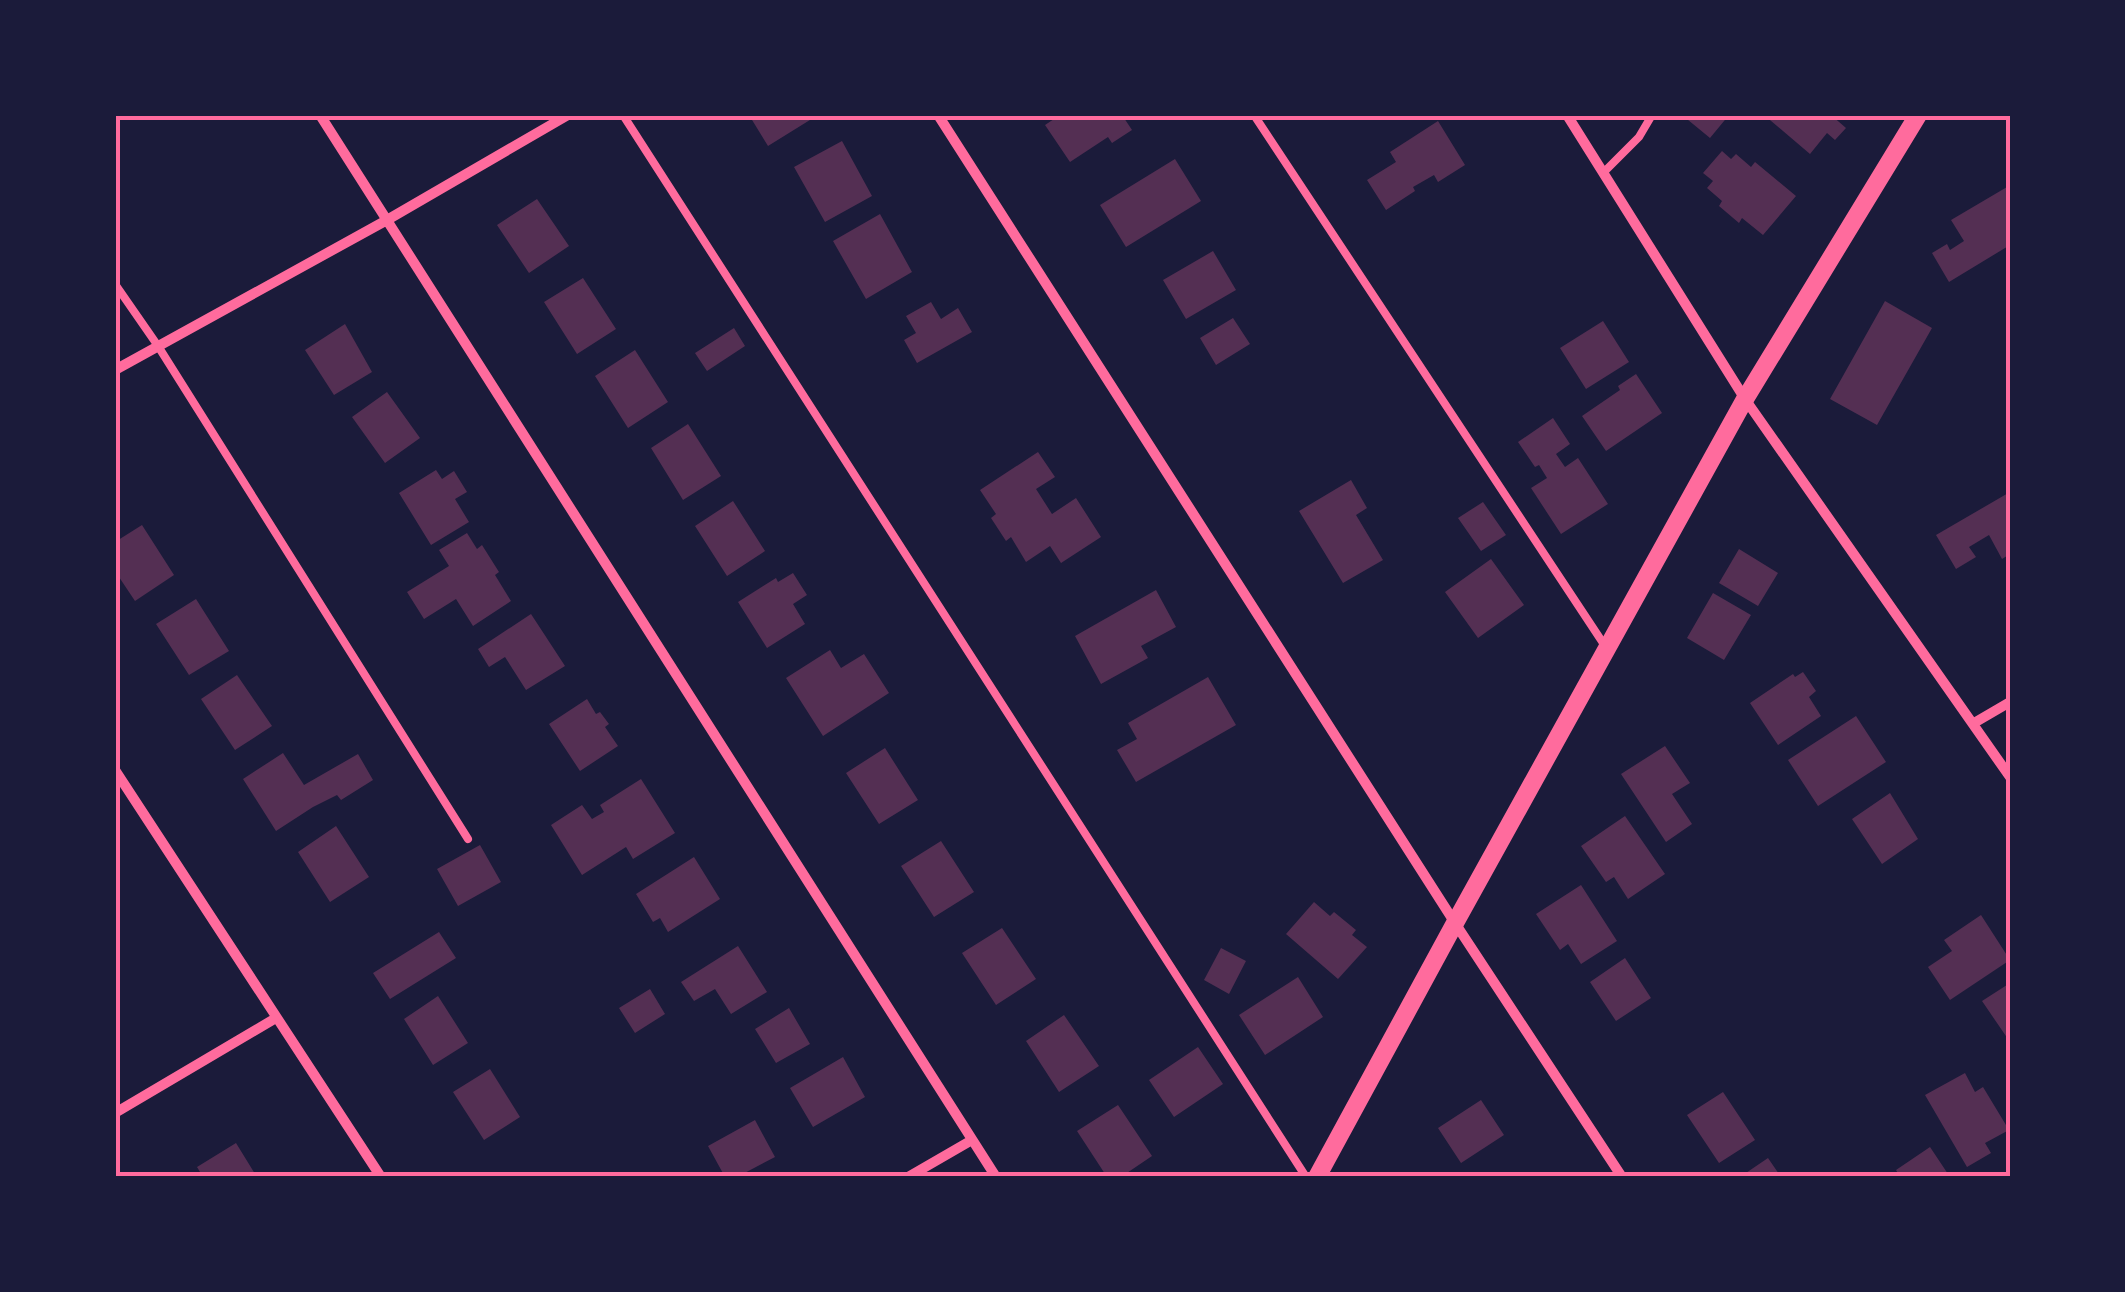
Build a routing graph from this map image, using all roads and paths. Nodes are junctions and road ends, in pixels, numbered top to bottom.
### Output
1 (320, 115) edge
2 (568, 115) edge
3 (624, 115) edge
4 (938, 115) edge
5 (1254, 115) edge
6 (1566, 115) edge
7 (1652, 115) edge
8 (1918, 115) edge
9 (1603, 173) junction
10 (387, 220) junction
11 (115, 284) edge
12 (158, 346) junction
13 (115, 370) edge
14 (1745, 399) junction
15 (1606, 649) junction
16 (2010, 702) edge
17 (1974, 723) junction
18 (115, 770) edge
19 (2010, 777) edge
20 (468, 839) dead end
21 (1455, 923) junction
22 (276, 1018) junction
23 (115, 1113) edge
24 (972, 1140) junction
25 (380, 1177) edge
26 (908, 1177) edge
27 (996, 1177) edge
28 (1306, 1177) edge
29 (1317, 1177) edge
30 (1622, 1177) edge

1 - 10 street
2 - 10 street
3 - 28 lane
4 - 21 street
5 - 15 lane
6 - 9 street
7 - 9 lane
8 - 14 street
9 - 14 street
10 - 12 street
10 - 24 street
11 - 12 lane
12 - 13 street
12 - 20 lane
14 - 15 street
14 - 17 street
15 - 21 street
16 - 17 street
17 - 19 street
18 - 22 street
21 - 29 street
21 - 30 street
22 - 23 street
22 - 25 street
24 - 26 street
24 - 27 street

